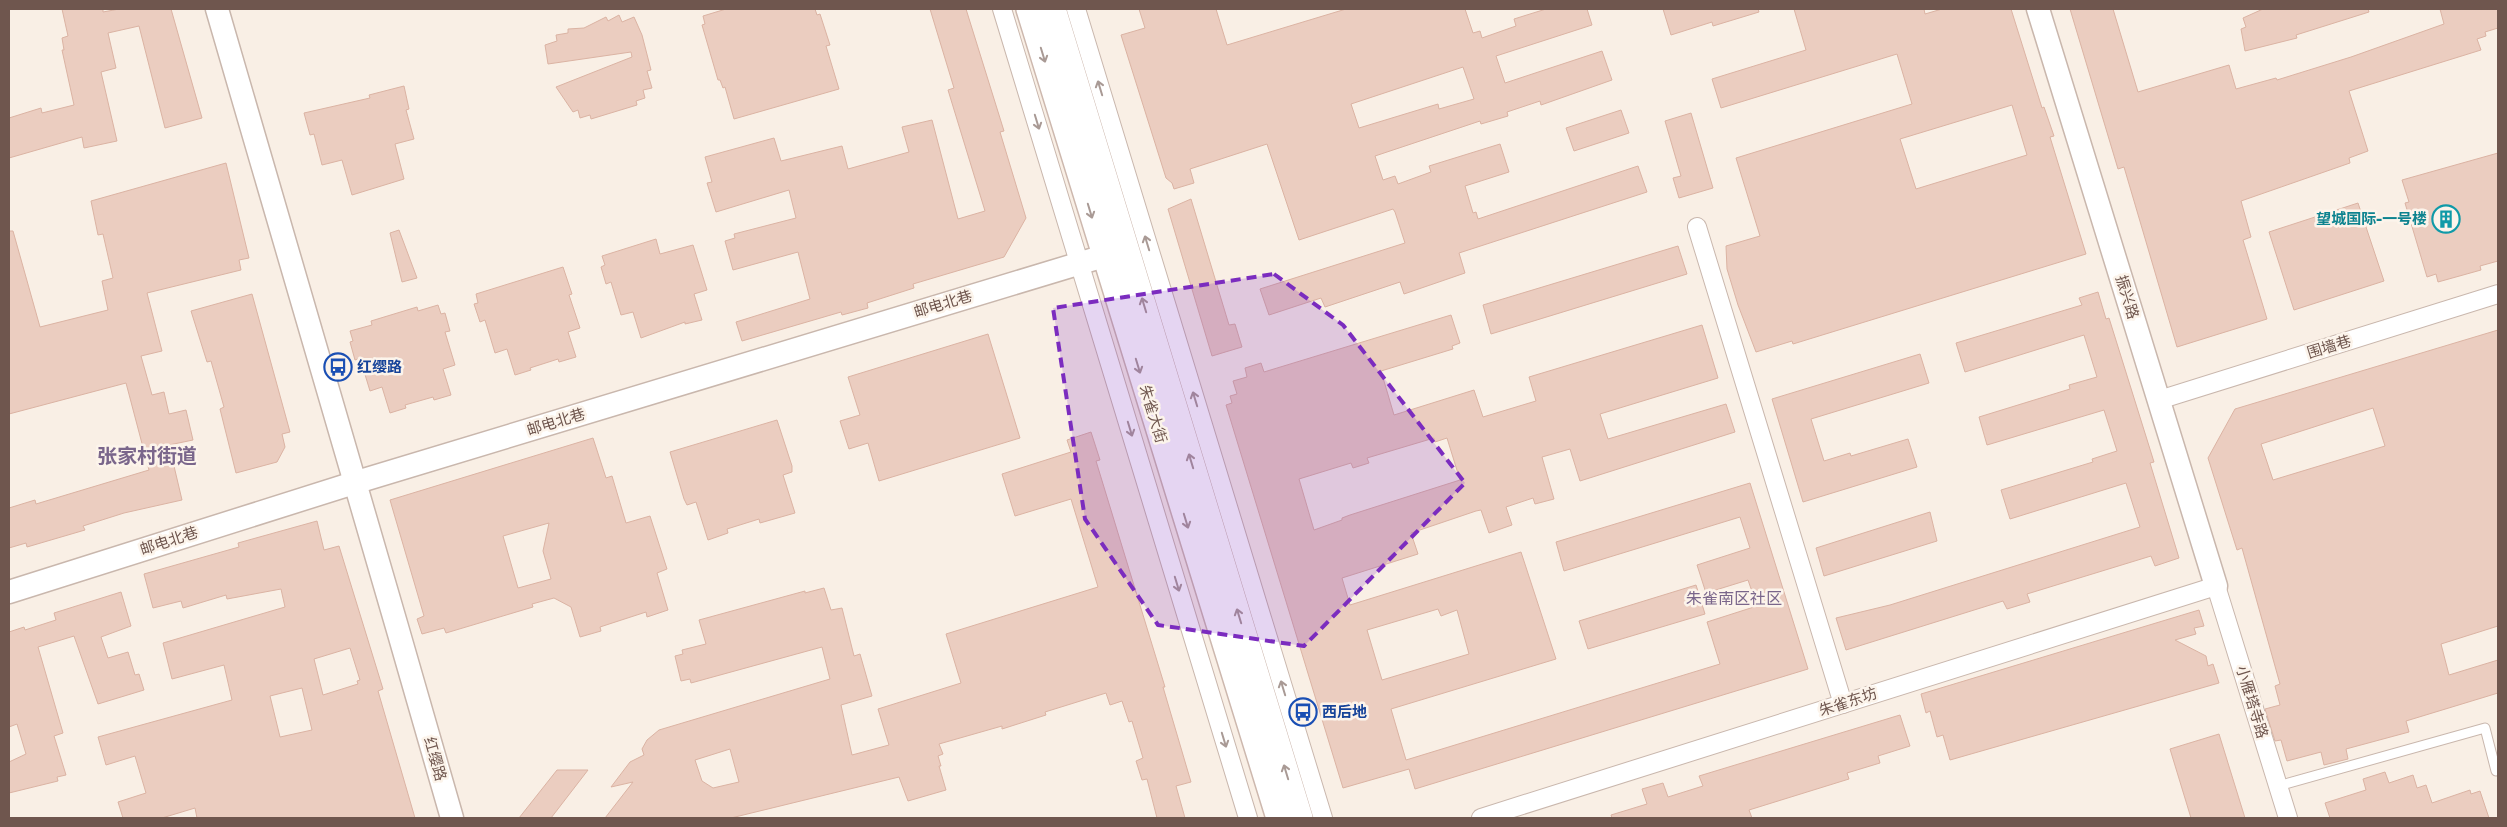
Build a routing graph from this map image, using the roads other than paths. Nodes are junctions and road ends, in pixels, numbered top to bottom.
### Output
1 (217, 9) edge
2 (1002, 9) edge
3 (1029, 9) edge
4 (1053, 9) edge
5 (1076, 9) edge
6 (2038, 9) edge
7 (1697, 227) dead end
8 (1104, 256) junction
9 (1080, 263) junction
10 (2498, 294) edge
11 (2159, 400) junction
12 (357, 482) junction
13 (2216, 586) junction
14 (9, 592) edge
15 (1843, 704) junction
16 (2496, 772) dead end
17 (2278, 786) junction
18 (452, 818) edge
19 (1248, 818) edge
20 (1279, 818) edge
21 (1300, 818) edge
22 (1322, 818) edge
23 (1481, 818) edge
24 (2288, 818) edge

1 - 12 street, 红缨路
2 -> 9 street
3 -> 8 main road, 朱雀大街
21 -> 4 main road, 朱雀大街
22 -> 5 street
6 - 11 street, 振兴路
7 - 15 street
8 - 9 street, 邮电北巷
8 -> 20 main road, 朱雀大街
9 - 12 street, 邮电北巷
9 -> 19 street
10 - 11 street, 围墙巷
11 - 13 street, 振兴路
12 - 14 street, 邮电北巷
12 - 18 street, 红缨路
13 - 15 street, 朱雀东坊
13 - 17 street, 小雁塔寺路
15 - 23 street, 朱雀东坊
16 - 17 lane
17 - 24 street, 小雁塔寺路

